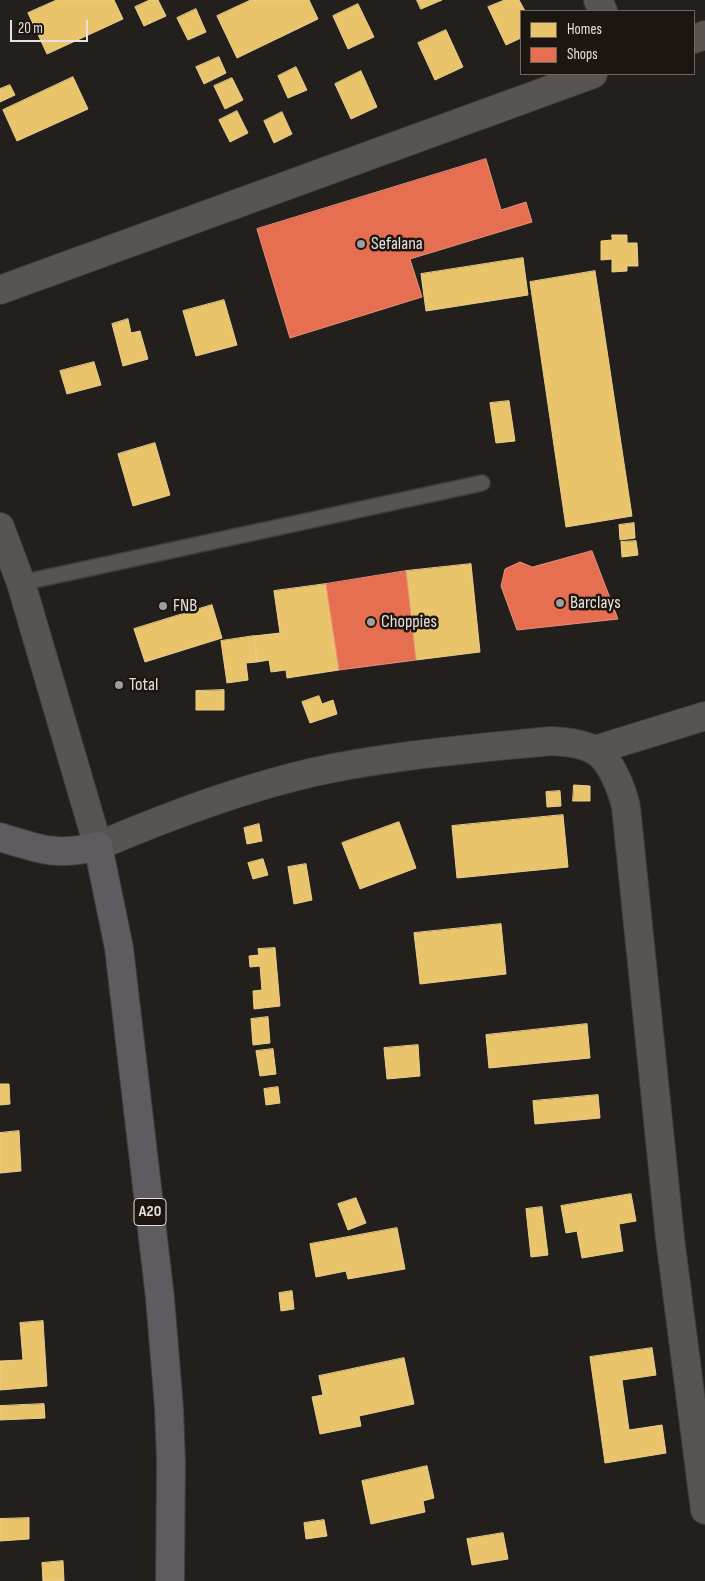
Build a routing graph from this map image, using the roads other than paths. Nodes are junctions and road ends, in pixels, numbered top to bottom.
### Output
1 (591, 75) edge
2 (0, 290) edge
3 (482, 483) dead end
4 (0, 527) edge
5 (21, 583) junction
6 (705, 716) edge
7 (595, 750) junction
8 (0, 837) edge
9 (98, 846) junction
10 (705, 1510) edge
11 (170, 1581) edge

1 - 2 street
3 - 5 lane
4 - 5 street
5 - 9 street
6 - 7 street
7 - 9 street
7 - 10 street
8 - 9 main road
9 - 11 main road, A20

